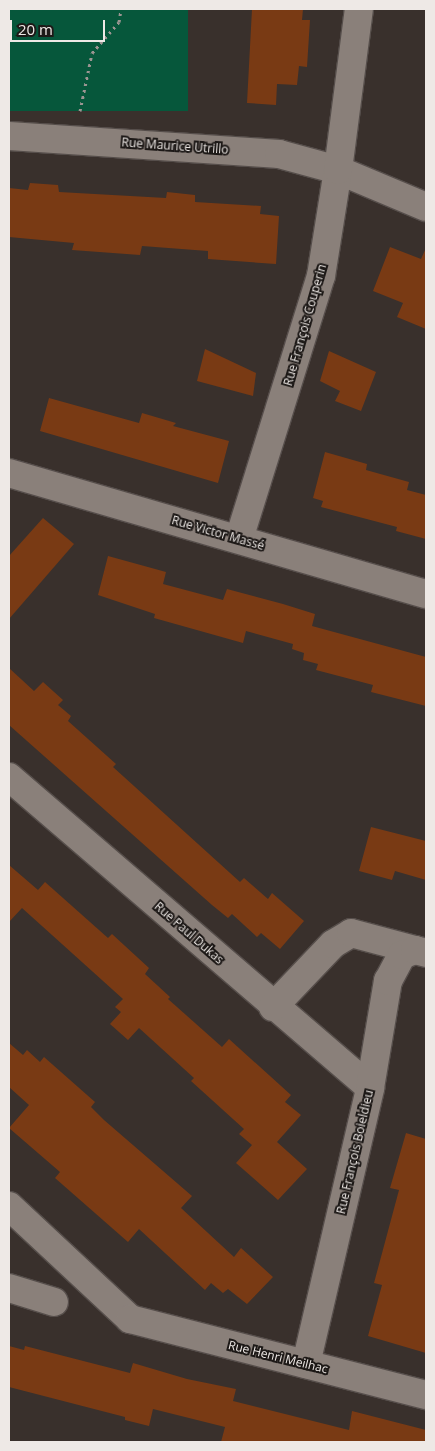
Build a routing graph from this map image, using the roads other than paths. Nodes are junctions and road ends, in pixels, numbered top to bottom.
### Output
1 (358, 11) edge
2 (9, 136) edge
3 (338, 170) junction
4 (426, 207) edge
5 (9, 473) edge
6 (239, 539) junction
7 (426, 594) edge
8 (9, 777) edge
9 (421, 952) edge
10 (273, 1007) junction
11 (370, 1088) junction
12 (9, 1206) edge
13 (9, 1288) edge
14 (54, 1302) dead end
15 (306, 1364) junction
16 (426, 1395) edge

1 - 3 street, Rue François Couperin
2 - 3 street, Rue Maurice Utrillo
3 - 4 street, Rue Maurice Utrillo
3 - 6 street, Rue François Couperin
5 - 6 street, Rue Victor Massé
6 - 7 street, Rue Victor Massé
8 - 10 street, Rue Paul Dukas
9 - 10 street, Rue François Boieldieu
9 - 11 street, Rue François Boieldieu
10 - 11 street, Rue Paul Dukas
11 - 15 street, Rue François Boieldieu
12 - 15 street, Rue Henri Meilhac
13 - 14 street
15 - 16 street, Rue Henri Meilhac

